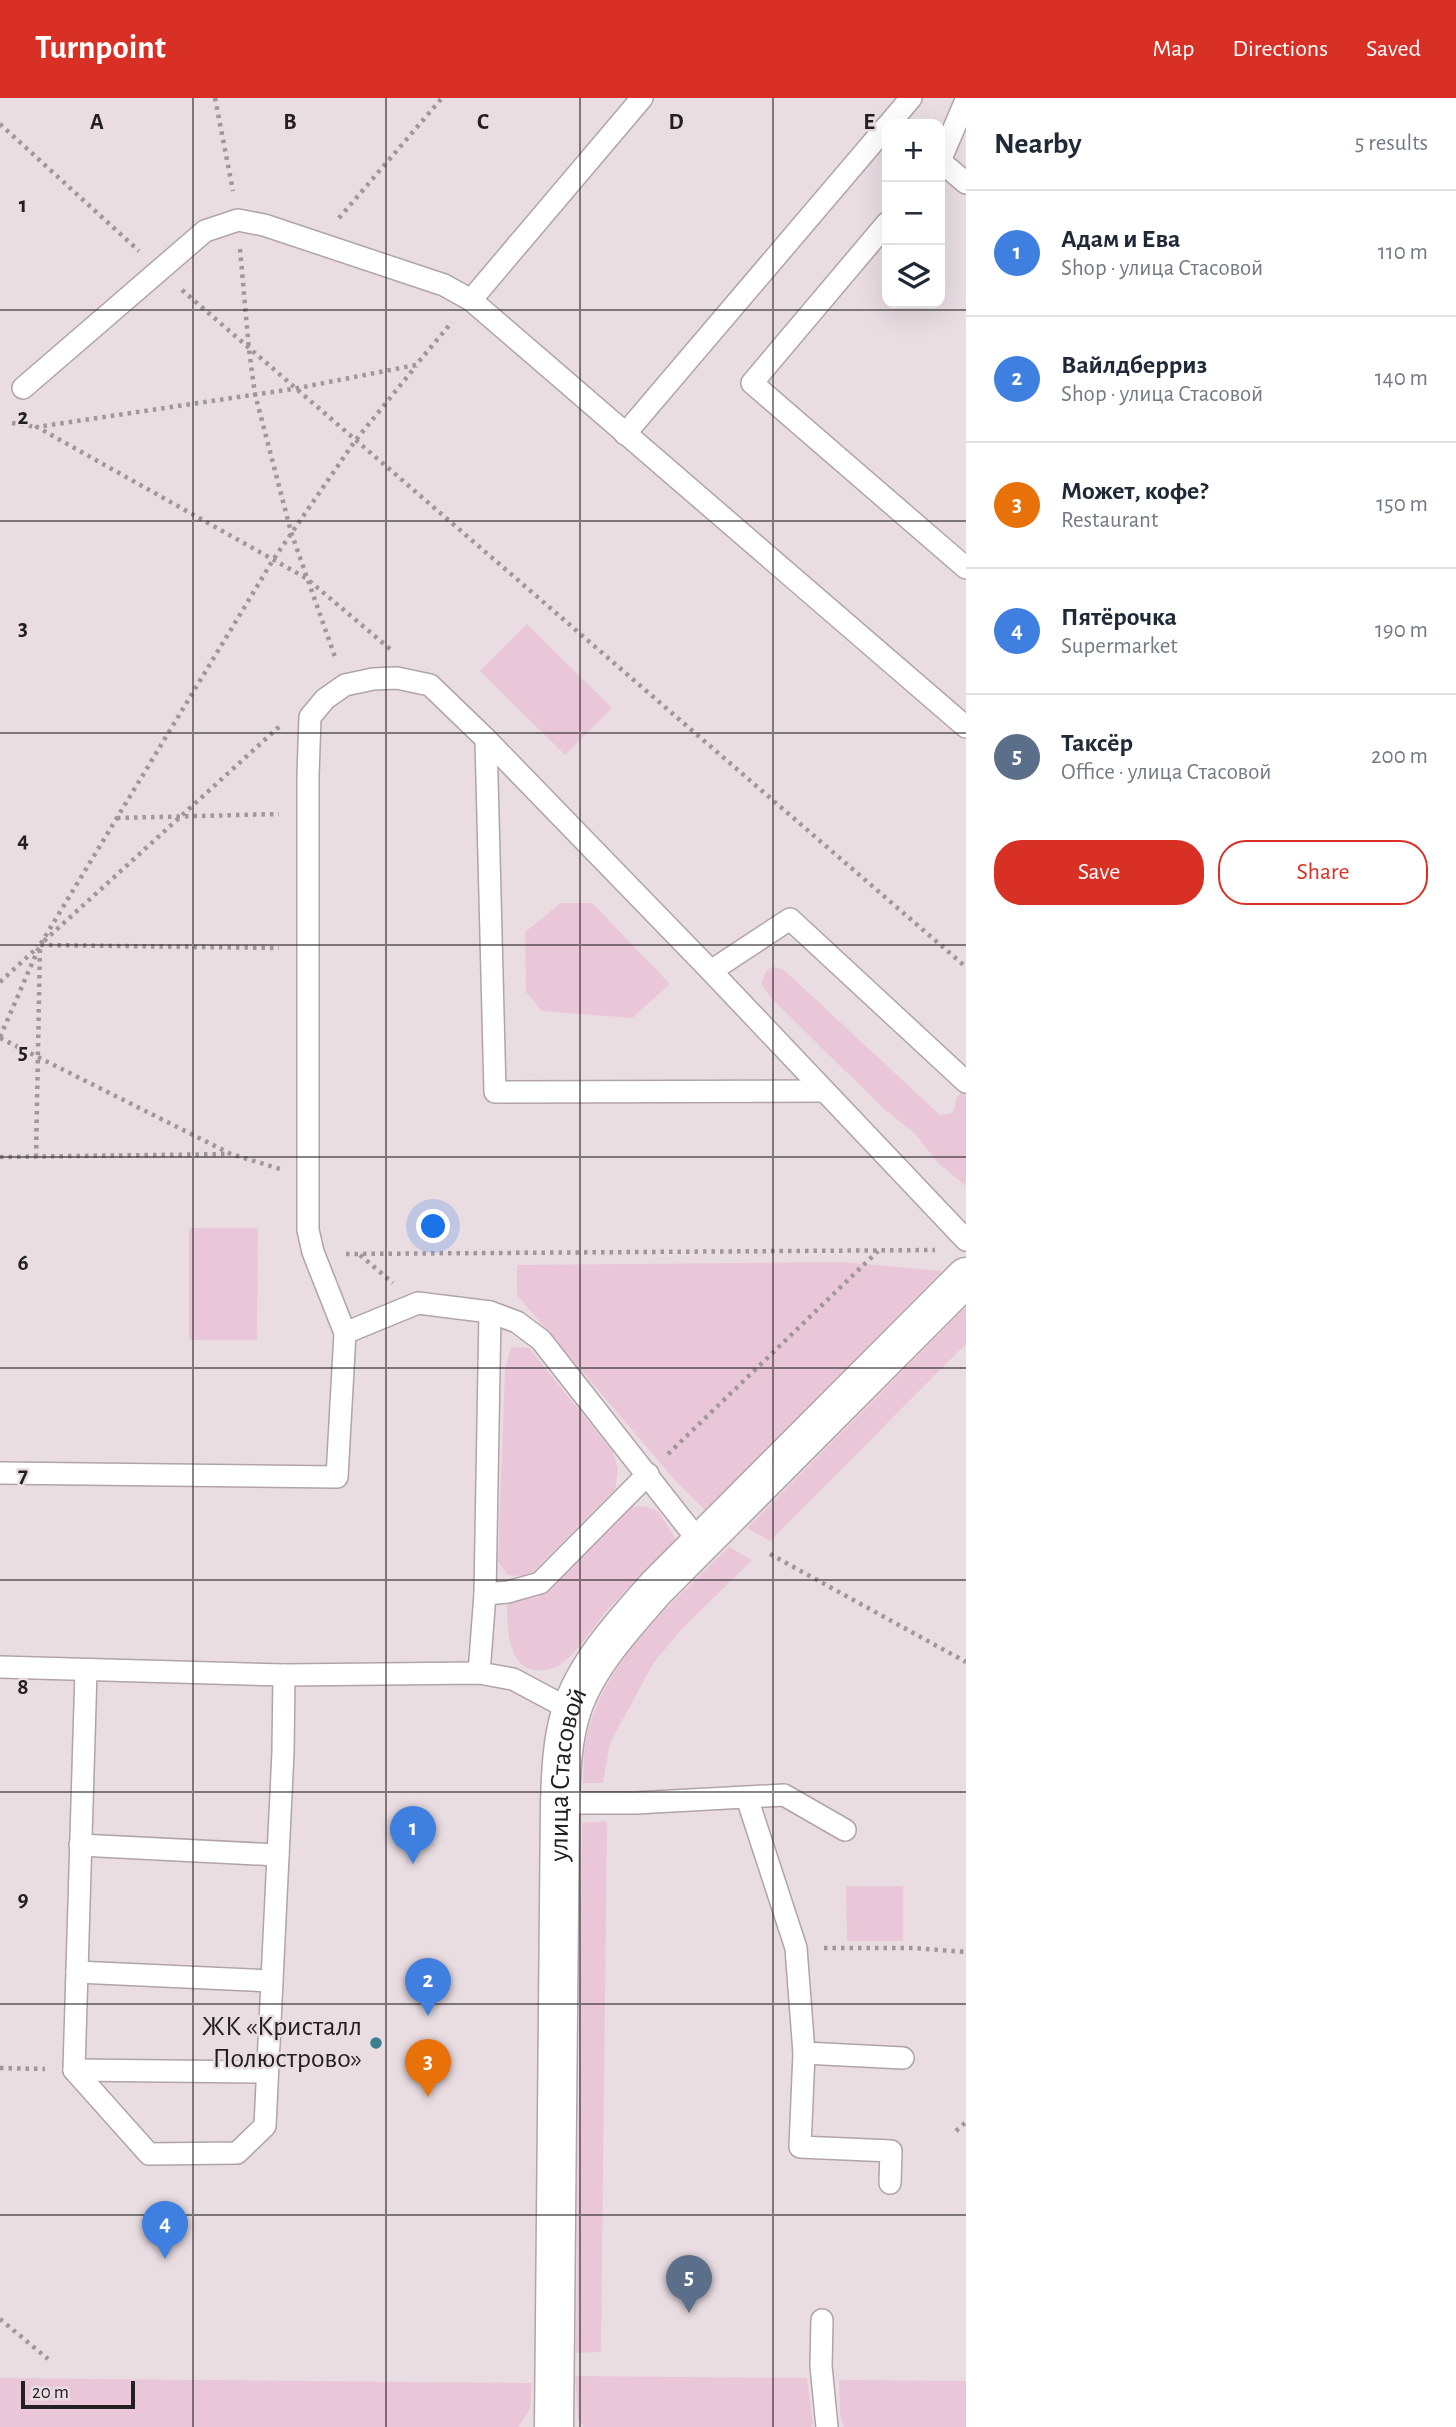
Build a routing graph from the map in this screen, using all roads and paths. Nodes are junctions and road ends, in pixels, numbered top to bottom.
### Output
1 (215, 98) edge
2 (442, 98) edge
3 (642, 98) edge
4 (911, 98) edge
5 (966, 100) edge
6 (893, 119) edge
7 (0, 124) edge
8 (882, 132) edge
9 (966, 183) edge
10 (238, 220) junction
11 (882, 229) edge
12 (318, 242) junction
13 (159, 270) junction
14 (471, 300) junction
15 (248, 350) junction
16 (416, 365) junction
17 (23, 388) dead end
18 (293, 389) junction
19 (255, 394) junction
20 (12, 423) dead end
21 (37, 427) junction
22 (625, 434) junction
23 (355, 442) junction
24 (291, 532) junction
25 (273, 560) junction
26 (966, 568) edge
27 (306, 578) junction
28 (345, 685) junction
29 (430, 685) junction
30 (310, 717) junction
31 (966, 727) edge
32 (486, 740) junction
33 (308, 814) junction
34 (182, 817) junction
35 (117, 818) junction
36 (40, 945) junction
37 (308, 948) junction
38 (966, 967) edge
39 (711, 971) junction
40 (0, 982) edge
41 (0, 1037) edge
42 (36, 1055) junction
43 (966, 1082) edge
44 (823, 1091) junction
45 (231, 1154) junction
46 (0, 1157) edge
47 (36, 1157) junction
48 (308, 1178) junction
49 (966, 1240) edge
50 (878, 1250) junction
51 (313, 1252) junction
52 (358, 1254) junction
53 (966, 1277) edge
54 (418, 1304) junction
55 (490, 1312) junction
56 (345, 1333) junction
57 (0, 1473) edge
58 (648, 1474) junction
59 (701, 1544) junction
60 (770, 1554) dead end
61 (485, 1594) junction
62 (966, 1662) edge
63 (0, 1667) edge
64 (86, 1671) junction
65 (479, 1673) junction
66 (284, 1675) junction
67 (571, 1710) junction
68 (747, 1798) junction
69 (560, 1803) junction
70 (845, 1829) dead end
71 (80, 1845) junction
72 (278, 1855) junction
73 (796, 1948) junction
74 (966, 1952) edge
75 (77, 1972) junction
76 (272, 1982) junction
77 (804, 2053) junction
78 (903, 2058) dead end
79 (0, 2068) edge
80 (74, 2070) junction
81 (267, 2072) junction
82 (966, 2122) edge
83 (956, 2131) dead end
84 (890, 2183) dead end
85 (0, 2319) edge
86 (822, 2320) dead end
87 (48, 2359) dead end
88 (554, 2427) edge
89 (827, 2427) edge

1 - 10 path
2 - 12 path
3 - 14 lane
4 - 6 lane
5 - 9 lane
7 - 13 path
8 - 22 lane
10 - 12 lane
10 - 13 lane
10 - 15 path
11 - 26 lane
12 - 14 lane
13 - 15 path
13 - 17 lane
14 - 16 path
14 - 22 lane
15 - 18 path
15 - 19 path
16 - 18 path
16 - 23 path
18 - 19 path
18 - 23 path
19 - 21 path
19 - 24 path
20 - 21 path
21 - 25 path
22 - 31 lane
23 - 24 path
23 - 38 path
24 - 25 path
24 - 27 path
25 - 27 path
25 - 35 path
27 - 28 path
27 - 29 path
28 - 29 lane
28 - 30 lane
29 - 32 lane
30 - 33 lane
30 - 34 path
32 - 39 lane
32 - 44 lane
33 - 34 path
33 - 37 lane
34 - 35 path
34 - 36 path
35 - 36 path
36 - 37 path
36 - 40 path
36 - 41 path
36 - 42 path
37 - 48 lane
39 - 43 lane
39 - 44 lane
41 - 42 path
42 - 45 path
42 - 47 path
44 - 49 lane
45 - 47 path
45 - 48 path
46 - 47 path
48 - 51 lane
49 - 50 path
50 - 52 path
50 - 58 path
51 - 52 path
51 - 56 lane
52 - 54 path
53 - 59 street, улица Стасовой
54 - 55 lane
54 - 56 lane
55 - 58 lane
55 - 61 lane
56 - 57 lane
58 - 59 lane
58 - 61 lane
59 - 67 street, улица Стасовой
60 - 62 path
61 - 65 lane
63 - 64 lane
64 - 66 lane
64 - 71 lane
65 - 66 lane
65 - 67 lane
66 - 72 lane
67 - 69 street, улица Стасовой
68 - 69 lane
68 - 70 lane
68 - 73 lane
69 - 88 street, улица Стасовой
71 - 72 lane
71 - 75 lane
72 - 76 lane
73 - 74 path
73 - 77 lane
75 - 76 lane
75 - 80 lane
76 - 81 lane
77 - 78 lane
77 - 84 lane
79 - 80 path
80 - 81 lane
80 - 81 lane
82 - 83 path
85 - 87 path
86 - 89 lane

